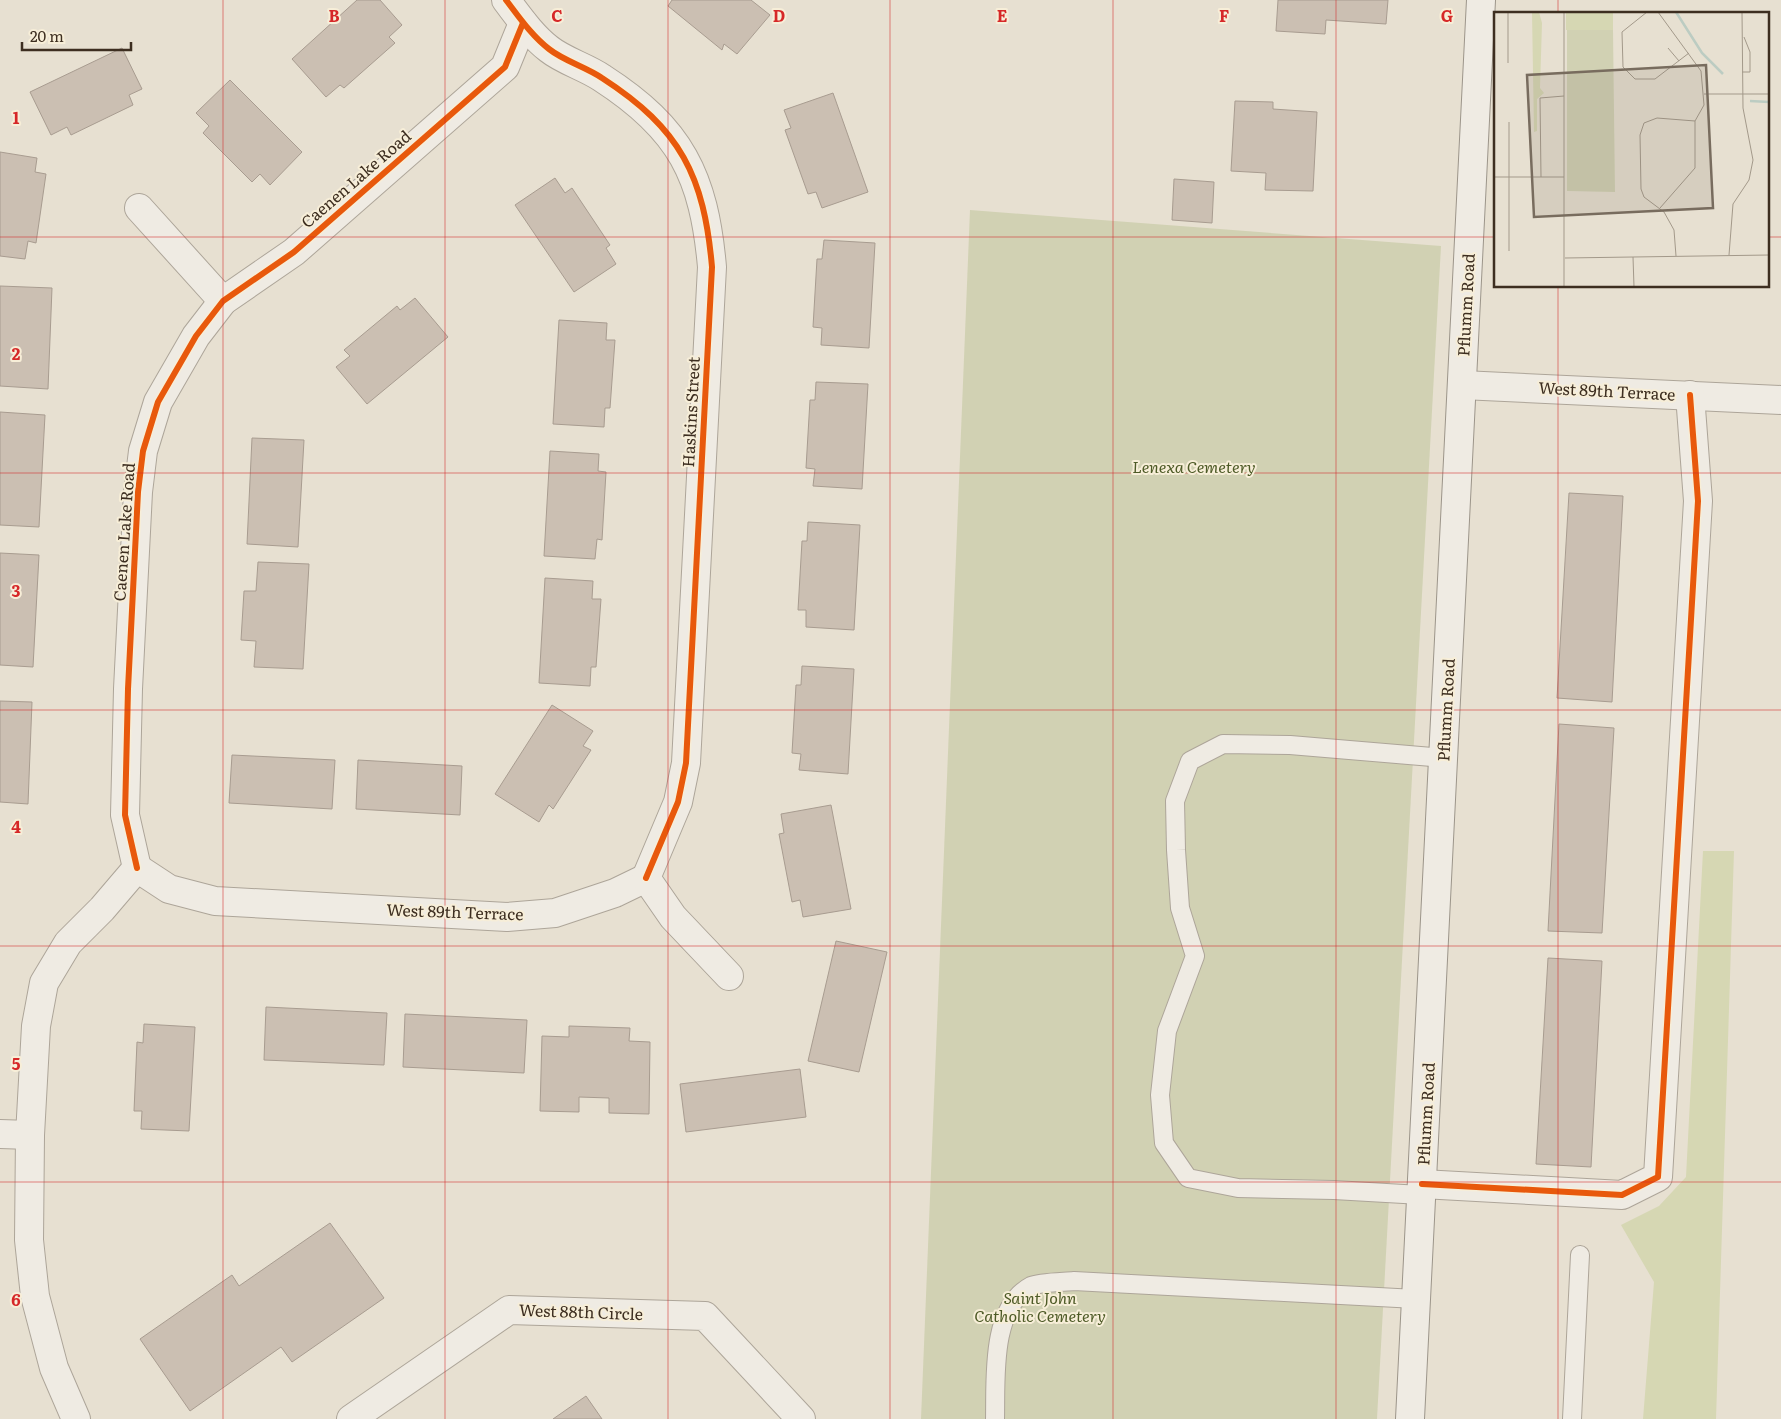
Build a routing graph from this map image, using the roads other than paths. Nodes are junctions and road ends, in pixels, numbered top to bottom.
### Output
1 (506, 0) edge
2 (1481, 0) edge
3 (523, 22) junction
4 (139, 208) dead end
5 (223, 301) junction
6 (1462, 385) junction
7 (1690, 395) junction
8 (1781, 400) edge
9 (1444, 758) junction
10 (137, 868) junction
11 (646, 878) junction
12 (728, 976) dead end
13 (0, 1134) edge
14 (30, 1135) junction
15 (1422, 1189) junction
16 (1580, 1255) dead end
17 (1416, 1299) junction
18 (76, 1419) edge
19 (351, 1419) edge
20 (801, 1419) edge
21 (995, 1419) edge
22 (1410, 1419) edge
23 (1572, 1419) edge

1 - 3 street
2 - 6 street, Pflumm Road
3 - 5 street, Caenen Lake Road
3 - 11 street, Haskins Street
4 - 5 street
5 - 10 street, Caenen Lake Road
6 - 7 street, West 89th Terrace
6 - 9 street, Pflumm Road
7 - 8 street, West 89th Terrace
7 - 15 street
9 - 15 street, Pflumm Road
9 - 15 lane
10 - 11 street, West 89th Terrace
10 - 14 street
11 - 12 street
13 - 14 street
14 - 18 street
15 - 17 street, Pflumm Road
16 - 23 lane
17 - 21 lane
17 - 22 street, Pflumm Road
19 - 20 street, West 88th Circle

